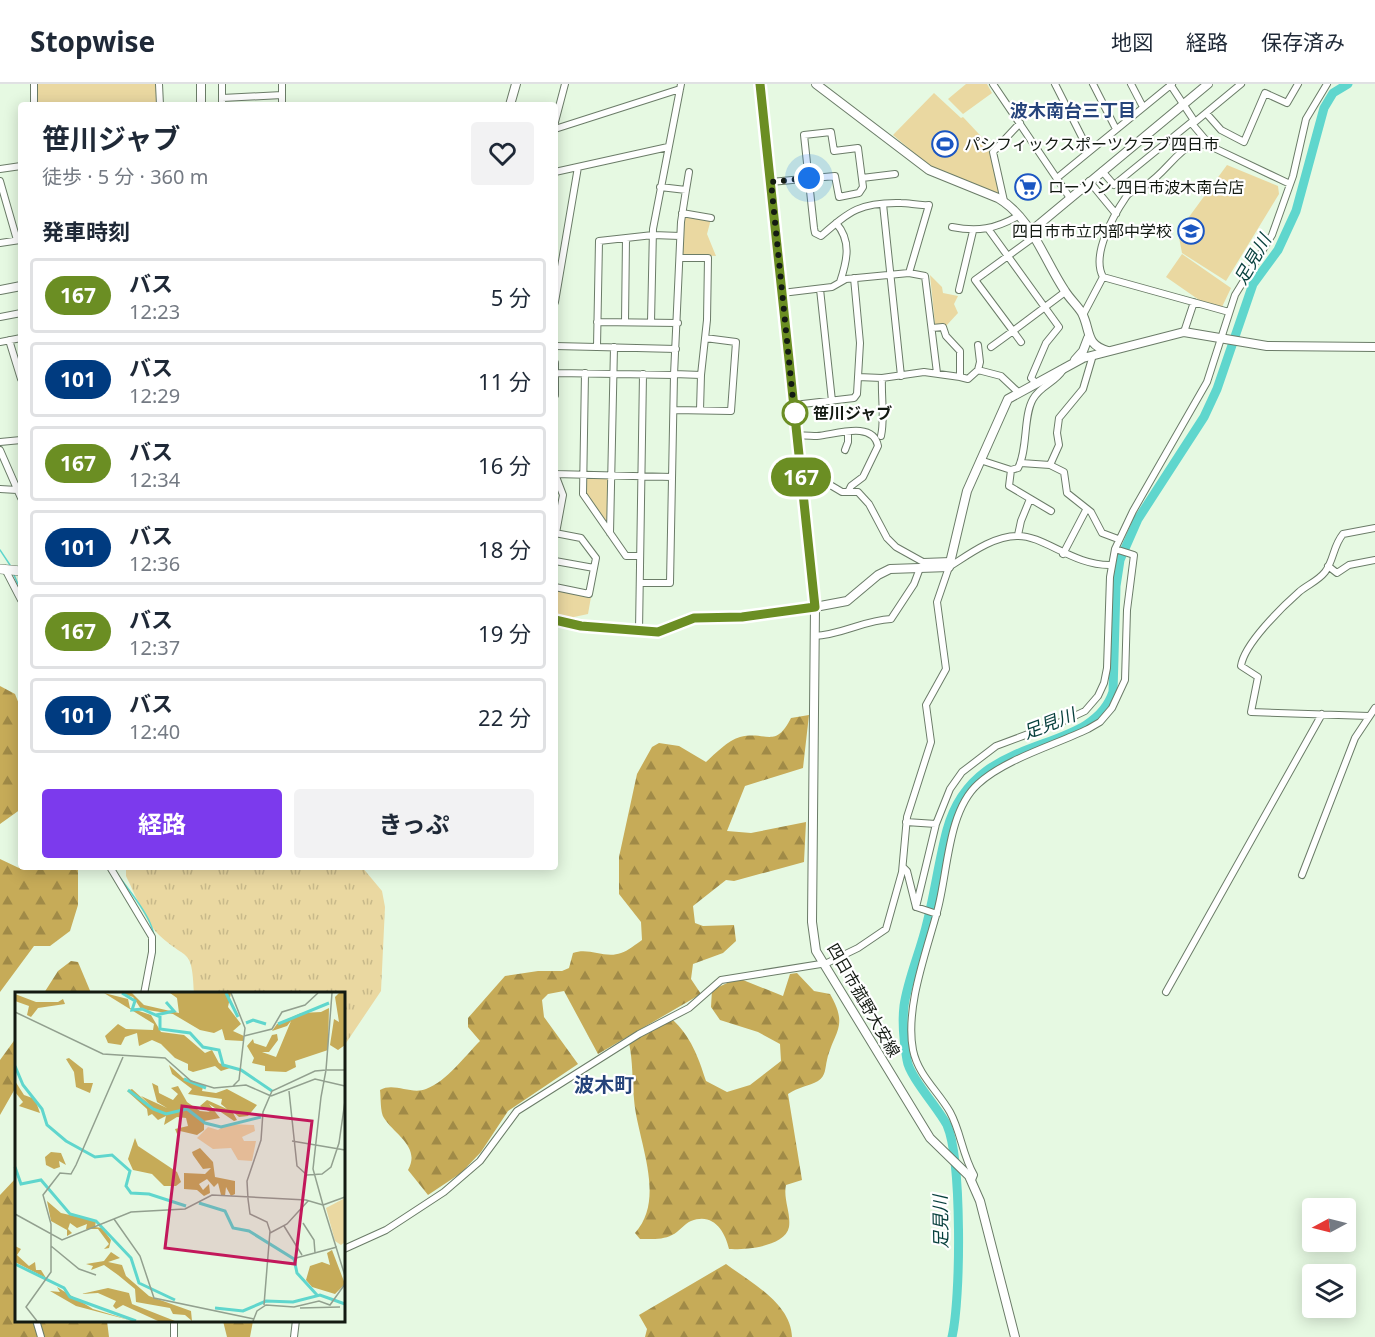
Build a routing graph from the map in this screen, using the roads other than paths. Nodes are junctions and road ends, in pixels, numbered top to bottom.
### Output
1 (34, 84) edge
2 (159, 84) edge
3 (201, 84) edge
4 (222, 84) edge
5 (282, 84) edge
6 (516, 84) edge
7 (565, 84) edge
8 (760, 84) edge
9 (816, 84) edge
10 (993, 84) edge
11 (1055, 84) edge
12 (1093, 84) edge
13 (1131, 84) edge
14 (1171, 84) edge
15 (1208, 84) edge
16 (1241, 84) edge
17 (1327, 84) edge
18 (1296, 85) edge
19 (680, 86) edge
20 (282, 95) junction
21 (34, 102) edge
22 (160, 102) edge
23 (201, 102) edge
24 (222, 102) edge
25 (282, 102) edge
26 (511, 102) edge
27 (1183, 105) junction
28 (1143, 107) junction
29 (558, 111) edge
30 (1206, 113) junction
31 (1193, 122) junction
32 (1020, 123) junction
33 (558, 128) edge
34 (1116, 129) junction
35 (1210, 146) junction
36 (668, 147) junction
37 (1089, 152) junction
38 (18, 166) edge
39 (578, 167) junction
40 (0, 169) edge
41 (558, 171) edge
42 (1102, 171) junction
43 (690, 172) dead end
44 (895, 174) dead end
45 (809, 178) junction
46 (862, 178) junction
47 (1057, 178) junction
48 (0, 181) edge
49 (1089, 181) junction
50 (771, 182) junction
51 (1290, 184) junction
52 (660, 187) junction
53 (686, 190) junction
54 (1070, 198) junction
55 (1004, 201) junction
56 (883, 204) junction
57 (682, 213) junction
58 (1116, 214) junction
59 (1018, 216) junction
60 (711, 218) dead end
61 (836, 223) junction
62 (952, 227) dead end
63 (989, 230) junction
64 (974, 231) junction
65 (1033, 234) junction
66 (653, 235) junction
67 (680, 236) junction
68 (18, 237) edge
69 (626, 238) junction
70 (18, 240) edge
71 (0, 243) edge
72 (1008, 256) junction
73 (680, 258) junction
74 (968, 270) dead end
75 (909, 273) junction
76 (890, 274) junction
77 (1103, 277) junction
78 (854, 278) junction
79 (975, 280) junction
80 (839, 283) junction
81 (558, 284) edge
82 (18, 287) edge
83 (820, 289) junction
84 (0, 290) edge
85 (959, 290) dead end
86 (1065, 292) junction
87 (782, 293) junction
88 (1194, 302) junction
89 (1044, 307) junction
90 (1229, 312) junction
91 (18, 314) edge
92 (1083, 315) junction
93 (0, 317) edge
94 (597, 322) junction
95 (625, 322) junction
96 (651, 322) junction
97 (678, 323) junction
98 (932, 328) junction
99 (1013, 331) junction
100 (1184, 332) junction
101 (18, 338) edge
102 (705, 338) junction
103 (1088, 338) junction
104 (1221, 339) junction
105 (9, 340) junction
106 (0, 342) edge
107 (1021, 342) dead end
108 (978, 345) dead end
109 (558, 346) edge
110 (1375, 346) edge
111 (597, 347) junction
112 (614, 347) junction
113 (991, 347) dead end
114 (676, 349) junction
115 (1109, 352) junction
116 (1093, 355) junction
117 (1067, 367) junction
118 (18, 369) edge
119 (978, 370) junction
120 (558, 373) edge
121 (585, 373) junction
122 (614, 373) junction
123 (937, 373) junction
124 (643, 374) junction
125 (674, 374) junction
126 (700, 375) junction
127 (901, 376) junction
128 (858, 377) junction
129 (960, 377) junction
130 (882, 378) junction
131 (1040, 383) junction
132 (1018, 392) junction
133 (832, 401) junction
134 (794, 405) junction
135 (674, 410) junction
136 (700, 411) junction
137 (848, 432) junction
138 (797, 436) junction
139 (881, 436) dead end
140 (18, 440) edge
141 (0, 442) edge
142 (0, 450) edge
143 (845, 450) dead end
144 (980, 460) junction
145 (1021, 463) junction
146 (1050, 465) junction
147 (800, 467) junction
148 (1011, 470) junction
149 (558, 474) edge
150 (583, 475) junction
151 (612, 475) junction
152 (642, 476) junction
153 (672, 477) junction
154 (558, 482) edge
155 (18, 488) edge
156 (0, 489) edge
157 (18, 490) edge
158 (848, 492) junction
159 (1030, 499) junction
160 (1086, 510) junction
161 (1051, 511) dead end
162 (558, 519) edge
163 (1375, 528) edge
164 (558, 534) edge
165 (610, 534) junction
166 (1018, 535) junction
167 (1118, 539) junction
168 (1115, 549) junction
169 (1064, 554) junction
170 (640, 556) junction
171 (1375, 560) edge
172 (558, 562) edge
173 (950, 564) junction
174 (1111, 565) junction
175 (1328, 566) junction
176 (594, 568) junction
177 (920, 568) junction
178 (5, 570) edge
179 (640, 583) junction
180 (558, 588) edge
181 (18, 594) edge
182 (815, 607) junction
183 (558, 621) edge
184 (639, 631) junction
185 (814, 636) junction
186 (1375, 708) edge
187 (1322, 714) junction
188 (1369, 716) junction
189 (906, 822) junction
190 (936, 824) junction
191 (903, 867) junction
192 (112, 870) edge
193 (1302, 876) dead end
194 (916, 907) junction
195 (937, 914) junction
196 (822, 963) junction
197 (144, 992) edge
198 (1166, 992) dead end
199 (972, 1180) junction
200 (345, 1249) edge
201 (37, 1322) edge
202 (296, 1322) edge
203 (41, 1337) edge
204 (294, 1337) edge
205 (1015, 1337) edge

1 - 21 street
2 - 22 street
3 - 23 street
4 - 24 street
5 - 20 street
6 - 26 street
7 - 29 street
8 - 50 main road
9 - 55 street
10 - 32 street
11 - 37 street
12 - 34 street
13 - 28 street
14 - 27 street
14 - 28 street
15 - 27 street
16 - 30 street
17 - 51 street
18 - 30 street
19 - 33 street
19 - 36 street
20 - 24 street
20 - 25 street
27 - 31 street
27 - 42 street
28 - 34 street
30 - 31 street
31 - 35 street
31 - 42 street
32 - 47 street
32 - 55 street
34 - 37 street
35 - 51 street
35 - 58 street
36 - 39 street
36 - 52 street
37 - 47 street
38 - 40 street
39 - 41 street
39 - 81 street
42 - 49 street
43 - 53 street
44 - 46 street
45 - 46 street
45 - 46 street
45 - 50 street
45 - 61 street
47 - 54 street
48 - 68 street
49 - 54 street
49 - 58 street
50 - 87 main road
51 - 90 street
52 - 53 street
52 - 66 street
53 - 57 street
54 - 65 street
55 - 59 street
56 - 61 street
56 - 75 street
56 - 76 street
57 - 60 street
57 - 67 street
58 - 77 street
59 - 63 street
59 - 65 street
61 - 80 street
62 - 64 street
63 - 64 street
63 - 72 street
64 - 85 street
65 - 72 street
65 - 86 street
66 - 67 street
66 - 69 street
66 - 96 street
67 - 73 street
69 - 94 street
69 - 95 street
70 - 71 street
72 - 79 street
72 - 89 street
73 - 97 street
73 - 102 street
74 - 79 street
75 - 76 street
75 - 98 street
76 - 78 street
76 - 127 street
77 - 88 street
77 - 92 street
78 - 80 street
78 - 128 street
79 - 99 street
80 - 83 street
82 - 84 street
83 - 87 street
83 - 133 street
86 - 89 street
86 - 92 street
87 - 134 main road
88 - 90 street
88 - 100 street
89 - 99 street
89 - 131 street
90 - 104 street
91 - 93 street
92 - 103 street
94 - 95 street
94 - 111 street
95 - 96 street
96 - 97 street
97 - 114 street
98 - 123 street
98 - 129 street
99 - 107 street
99 - 113 street
100 - 104 street
100 - 115 street
101 - 105 street
102 - 126 street
102 - 136 street
103 - 115 street
103 - 117 street
104 - 110 street
104 - 167 street
105 - 106 street
105 - 118 street
108 - 119 street
109 - 111 street
111 - 112 street
112 - 114 street
112 - 122 street
114 - 125 street
115 - 116 street
116 - 117 street
116 - 146 street
117 - 131 street
119 - 129 street
119 - 132 street
120 - 121 street
121 - 122 street
121 - 150 street
122 - 124 street
122 - 151 street
123 - 127 street
123 - 129 street
124 - 125 street
124 - 152 street
125 - 126 street
125 - 135 street
126 - 136 street
127 - 130 street
128 - 130 street
128 - 133 street
130 - 139 street
131 - 132 street
131 - 145 street
132 - 144 street
133 - 134 street
134 - 138 main road
135 - 136 street
135 - 153 street
137 - 138 street
137 - 143 street
137 - 158 street
138 - 147 main road
140 - 141 street
142 - 155 street
144 - 148 street
144 - 173 street
145 - 146 street
145 - 148 street
146 - 160 street
147 - 158 street
147 - 182 main road
148 - 159 street
149 - 150 street
150 - 151 street
150 - 165 street
151 - 152 street
151 - 165 street
152 - 153 street
152 - 170 street
153 - 179 street
154 - 162 street
156 - 157 street
158 - 173 street
159 - 161 street
159 - 166 street
160 - 167 street
160 - 169 street
163 - 175 street
164 - 176 street
165 - 170 street
166 - 169 street
166 - 173 street
167 - 168 street
168 - 174 street
168 - 195 street
169 - 174 street
170 - 179 street
171 - 175 street
172 - 176 street
173 - 177 street
173 - 189 street
174 - 190 street
175 - 187 street
176 - 180 street
177 - 182 street
177 - 185 street
178 - 181 street
179 - 184 street
182 - 184 main road
182 - 185 street, 四日市菰野大安線
183 - 184 main road
185 - 196 street, 四日市菰野大安線
186 - 188 street
187 - 188 street
187 - 198 street
188 - 193 street
189 - 190 street
189 - 191 street
190 - 194 street
191 - 194 street
191 - 196 street
192 - 197 street
194 - 195 street
195 - 199 street
196 - 199 street, 四日市菰野大安線
196 - 200 street
199 - 205 street, 四日市菰野大安線
201 - 203 street
202 - 204 street

